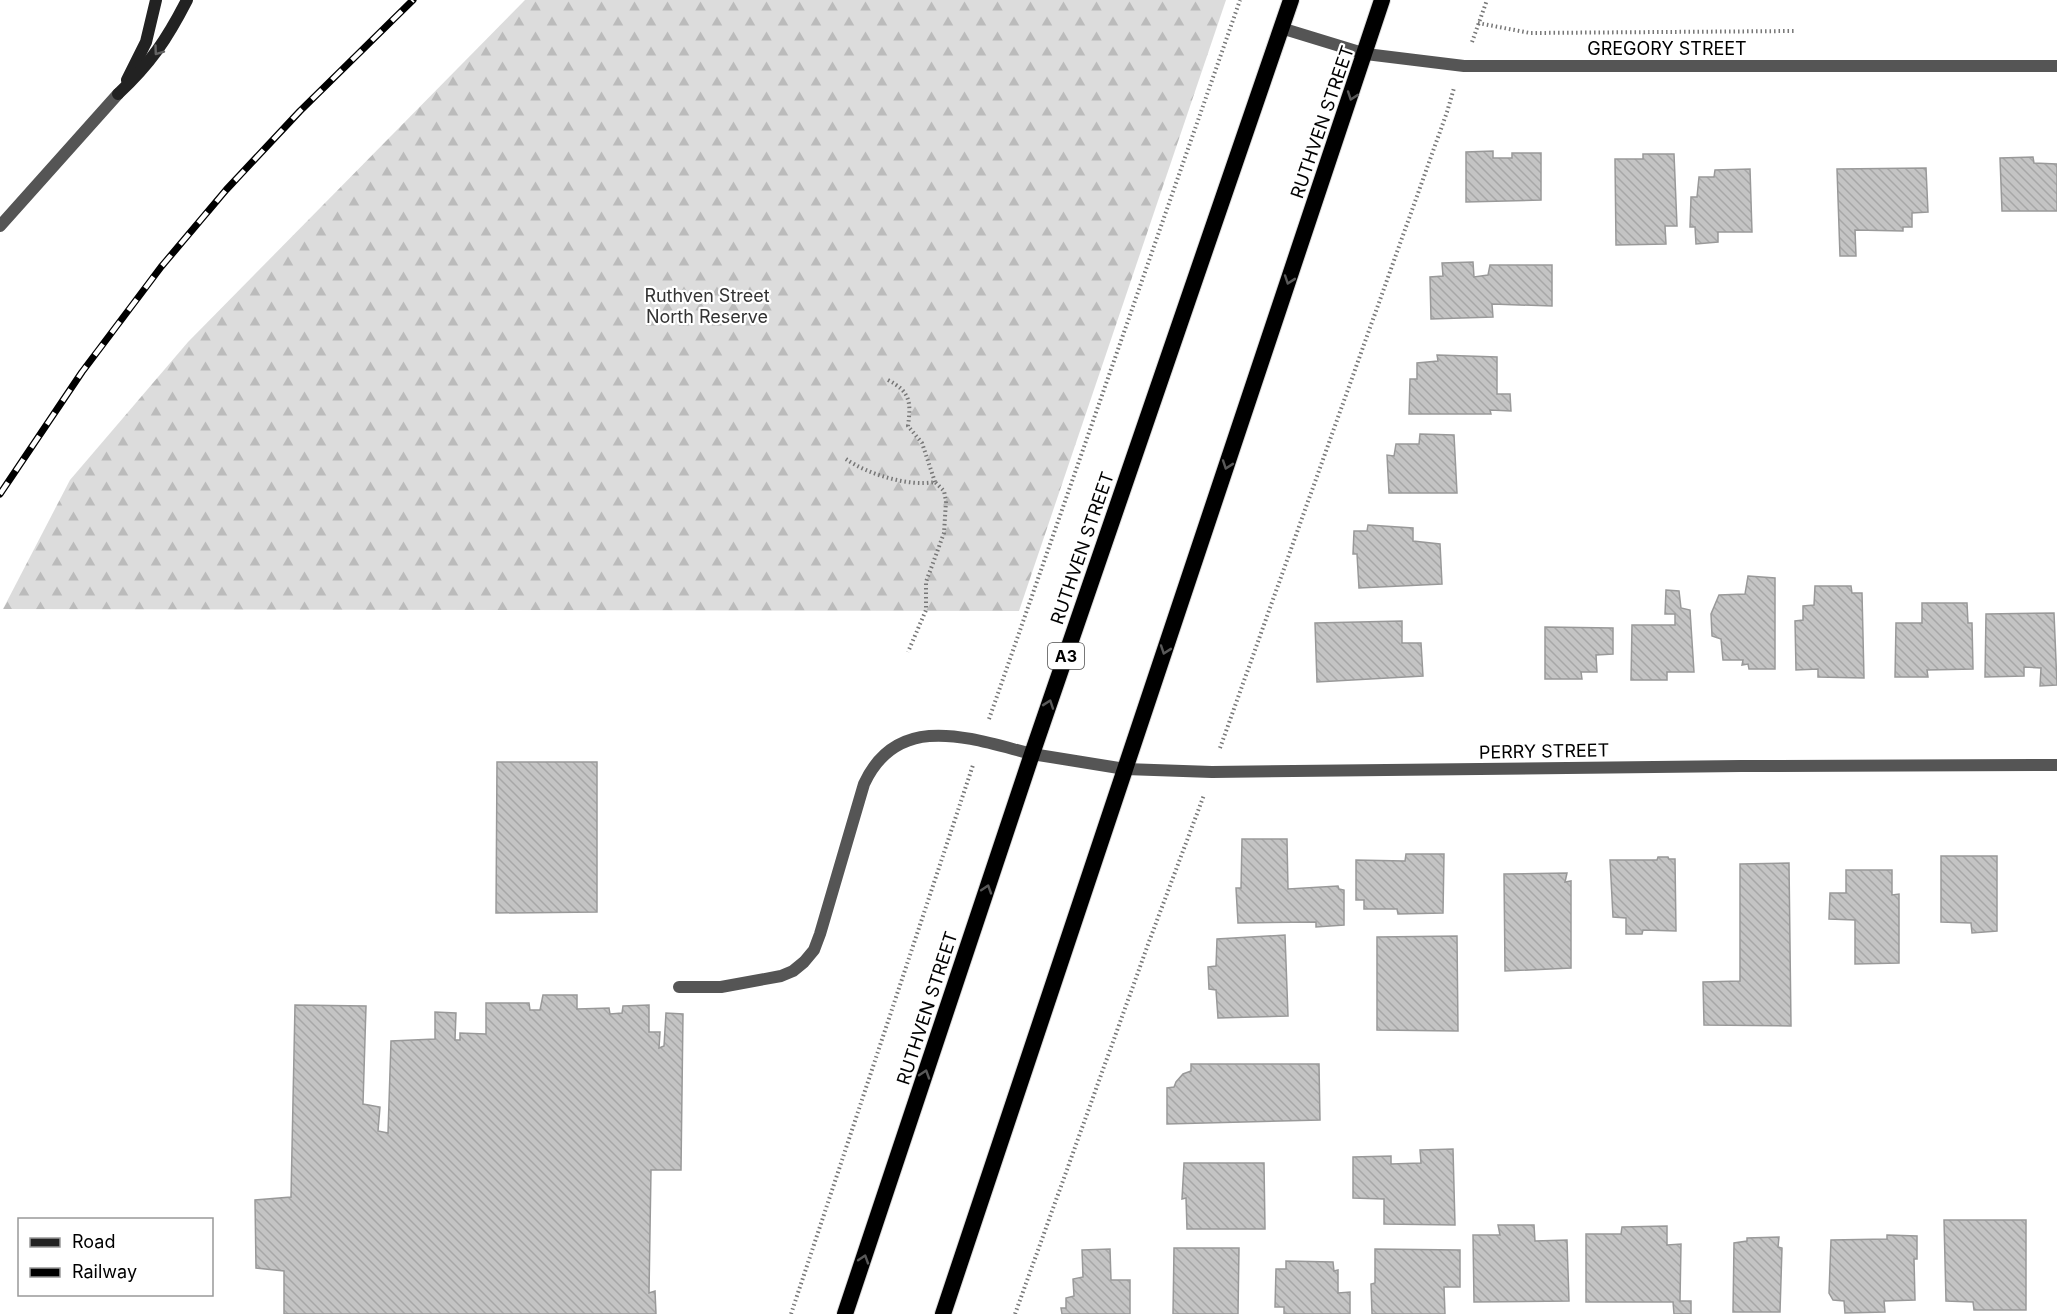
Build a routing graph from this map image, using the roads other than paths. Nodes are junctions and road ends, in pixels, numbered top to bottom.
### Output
1 (156, 0) edge
2 (187, 0) edge
3 (1291, 0) edge
4 (1382, 0) edge
5 (1281, 28) junction
6 (1366, 54) junction
7 (2057, 66) edge
8 (118, 94) junction
9 (0, 226) edge
10 (1032, 754) junction
11 (2057, 765) edge
12 (1125, 769) junction
13 (679, 987) dead end
14 (845, 1314) edge
15 (943, 1314) edge

1 - 8 main road
2 -> 8 main road
3 - 5 highway, RUTHVEN STREET / A3
4 - 6 highway, RUTHVEN STREET
5 - 6 street, GREGORY STREET
10 -> 5 highway, RUTHVEN STREET / A3
6 - 7 street, GREGORY STREET
6 -> 12 highway, RUTHVEN STREET
8 - 9 street
10 - 12 street, PERRY STREET
10 - 13 street, PERRY STREET
14 -> 10 highway, RUTHVEN STREET / A3
11 - 12 street, PERRY STREET
12 - 15 highway, RUTHVEN STREET

